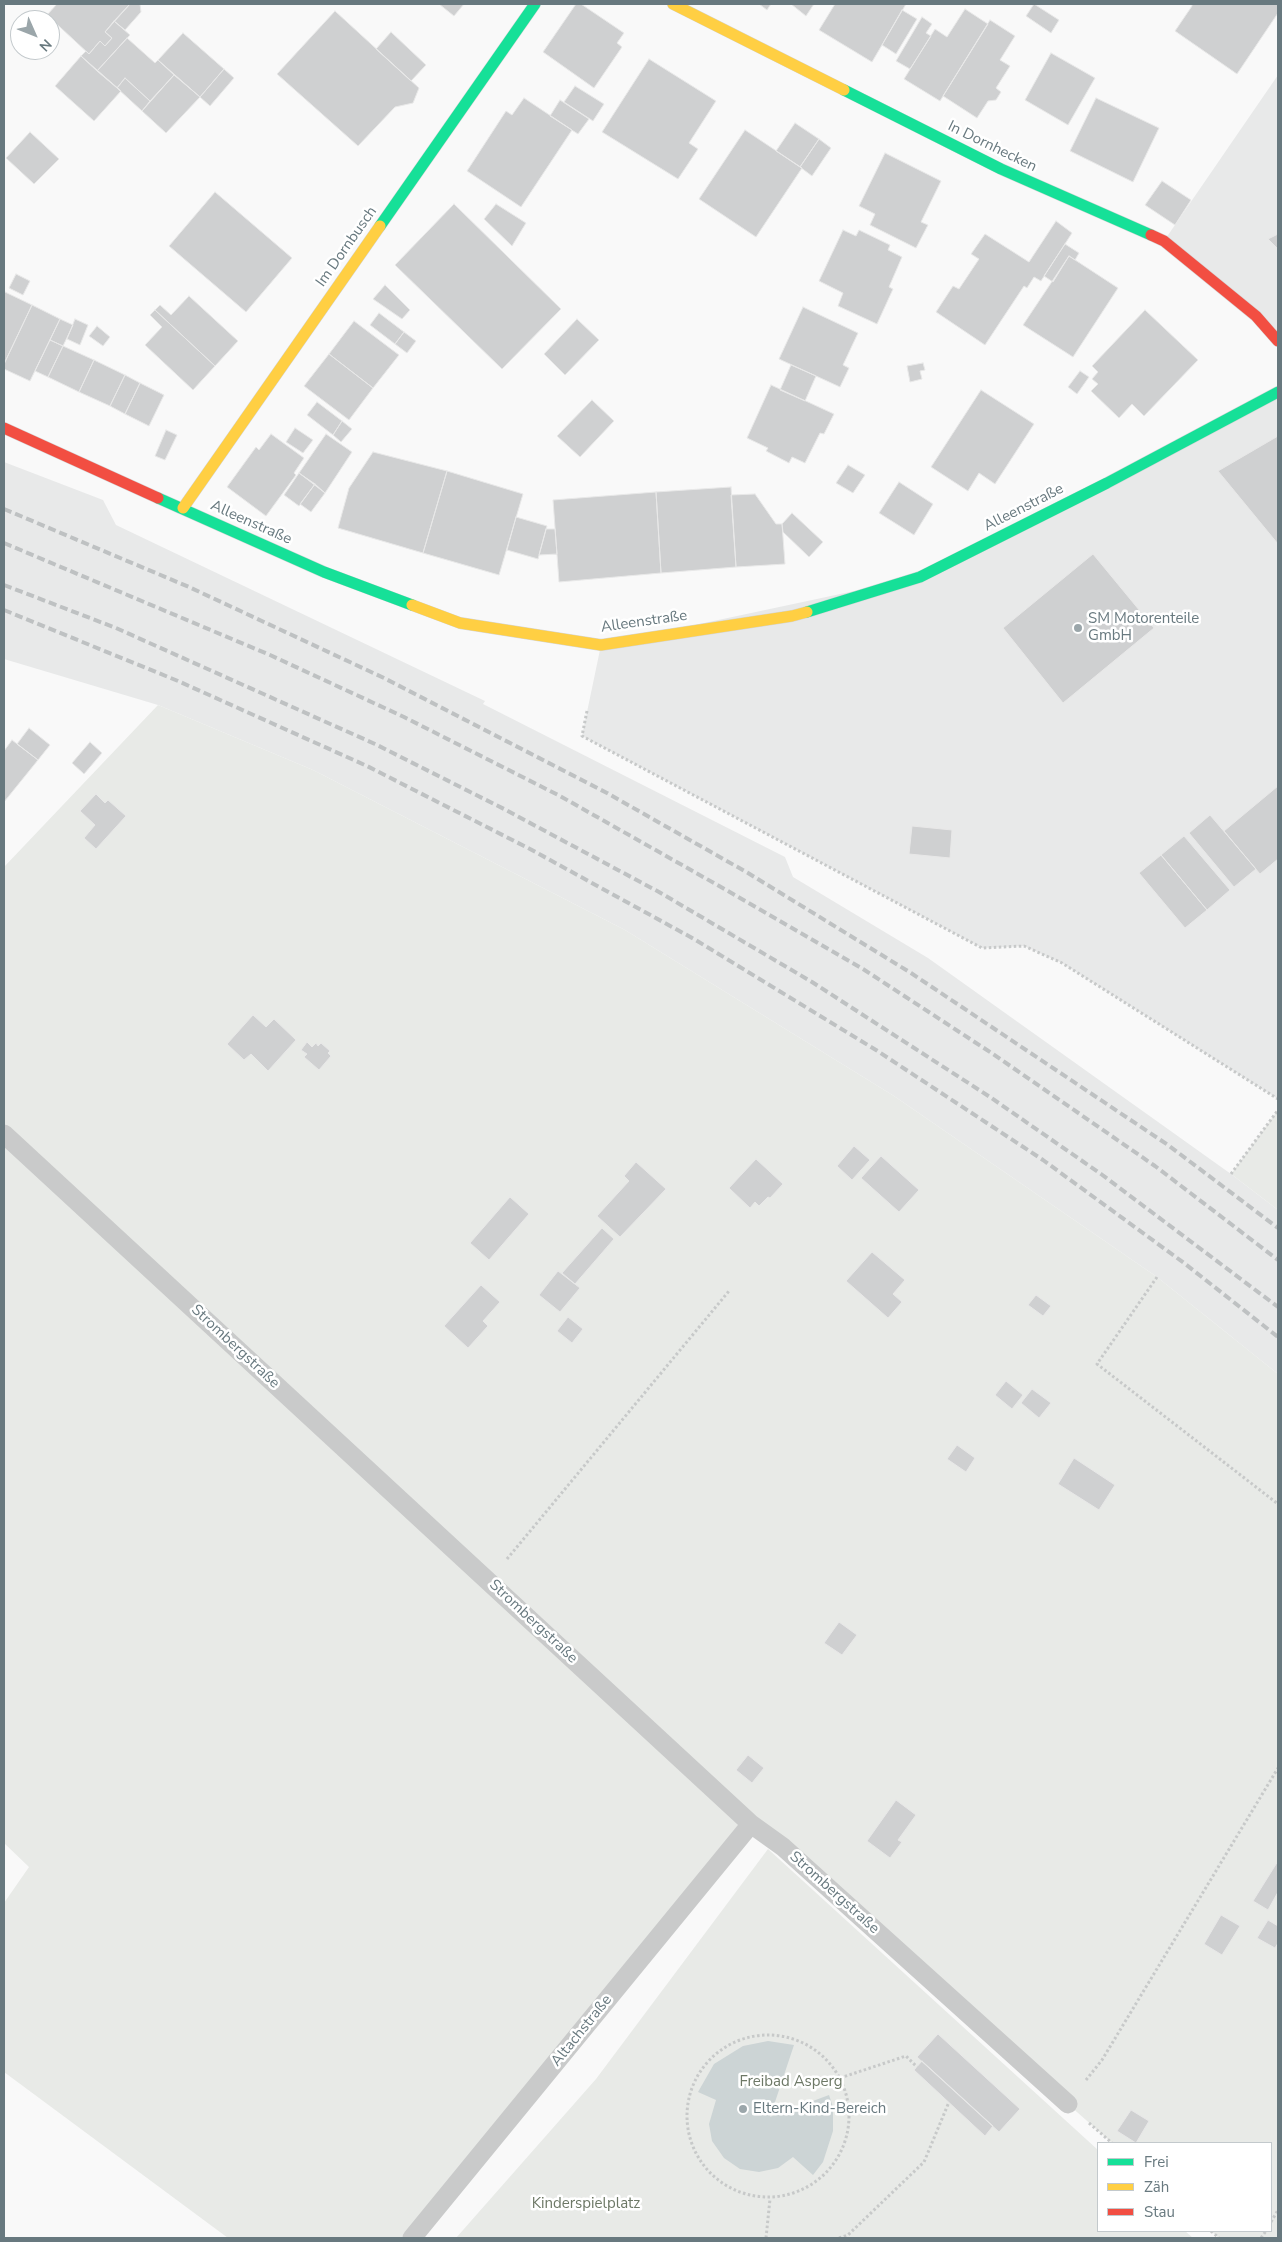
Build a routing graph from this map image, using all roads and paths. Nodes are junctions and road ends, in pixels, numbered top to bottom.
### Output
1 (535, 4) edge
2 (674, 4) edge
3 (1278, 341) edge
4 (1278, 392) edge
5 (4, 428) edge
6 (183, 508) junction
7 (587, 711) dead end
8 (1278, 1100) edge
9 (1278, 1110) edge
10 (4, 1134) edge
11 (1232, 1174) dead end
12 (1157, 1277) dead end
13 (729, 1291) dead end
14 (1278, 1504) edge
15 (489, 1580) junction
16 (1278, 1768) edge
17 (751, 1824) junction
18 (917, 2067) dead end
19 (840, 2078) junction
20 (949, 2102) dead end
21 (1068, 2104) joint
22 (770, 2199) junction
23 (412, 2238) edge
24 (766, 2238) edge
25 (840, 2238) edge

1 - 6 street, Im Dornbusch
2 - 3 street, In Dornhecken
4 - 6 street, Alleenstraße
5 - 6 street, Alleenstraße
7 - 8 path
9 - 11 path
10 - 15 lane, Strombergstraße
12 - 14 path
13 - 15 path
15 - 17 lane, Strombergstraße
16 - 21 path
17 - 21 lane, Strombergstraße
17 - 23 lane, Altachstraße
18 - 19 path
19 - 22 path
19 - 22 path
20 - 25 path
22 - 24 path

